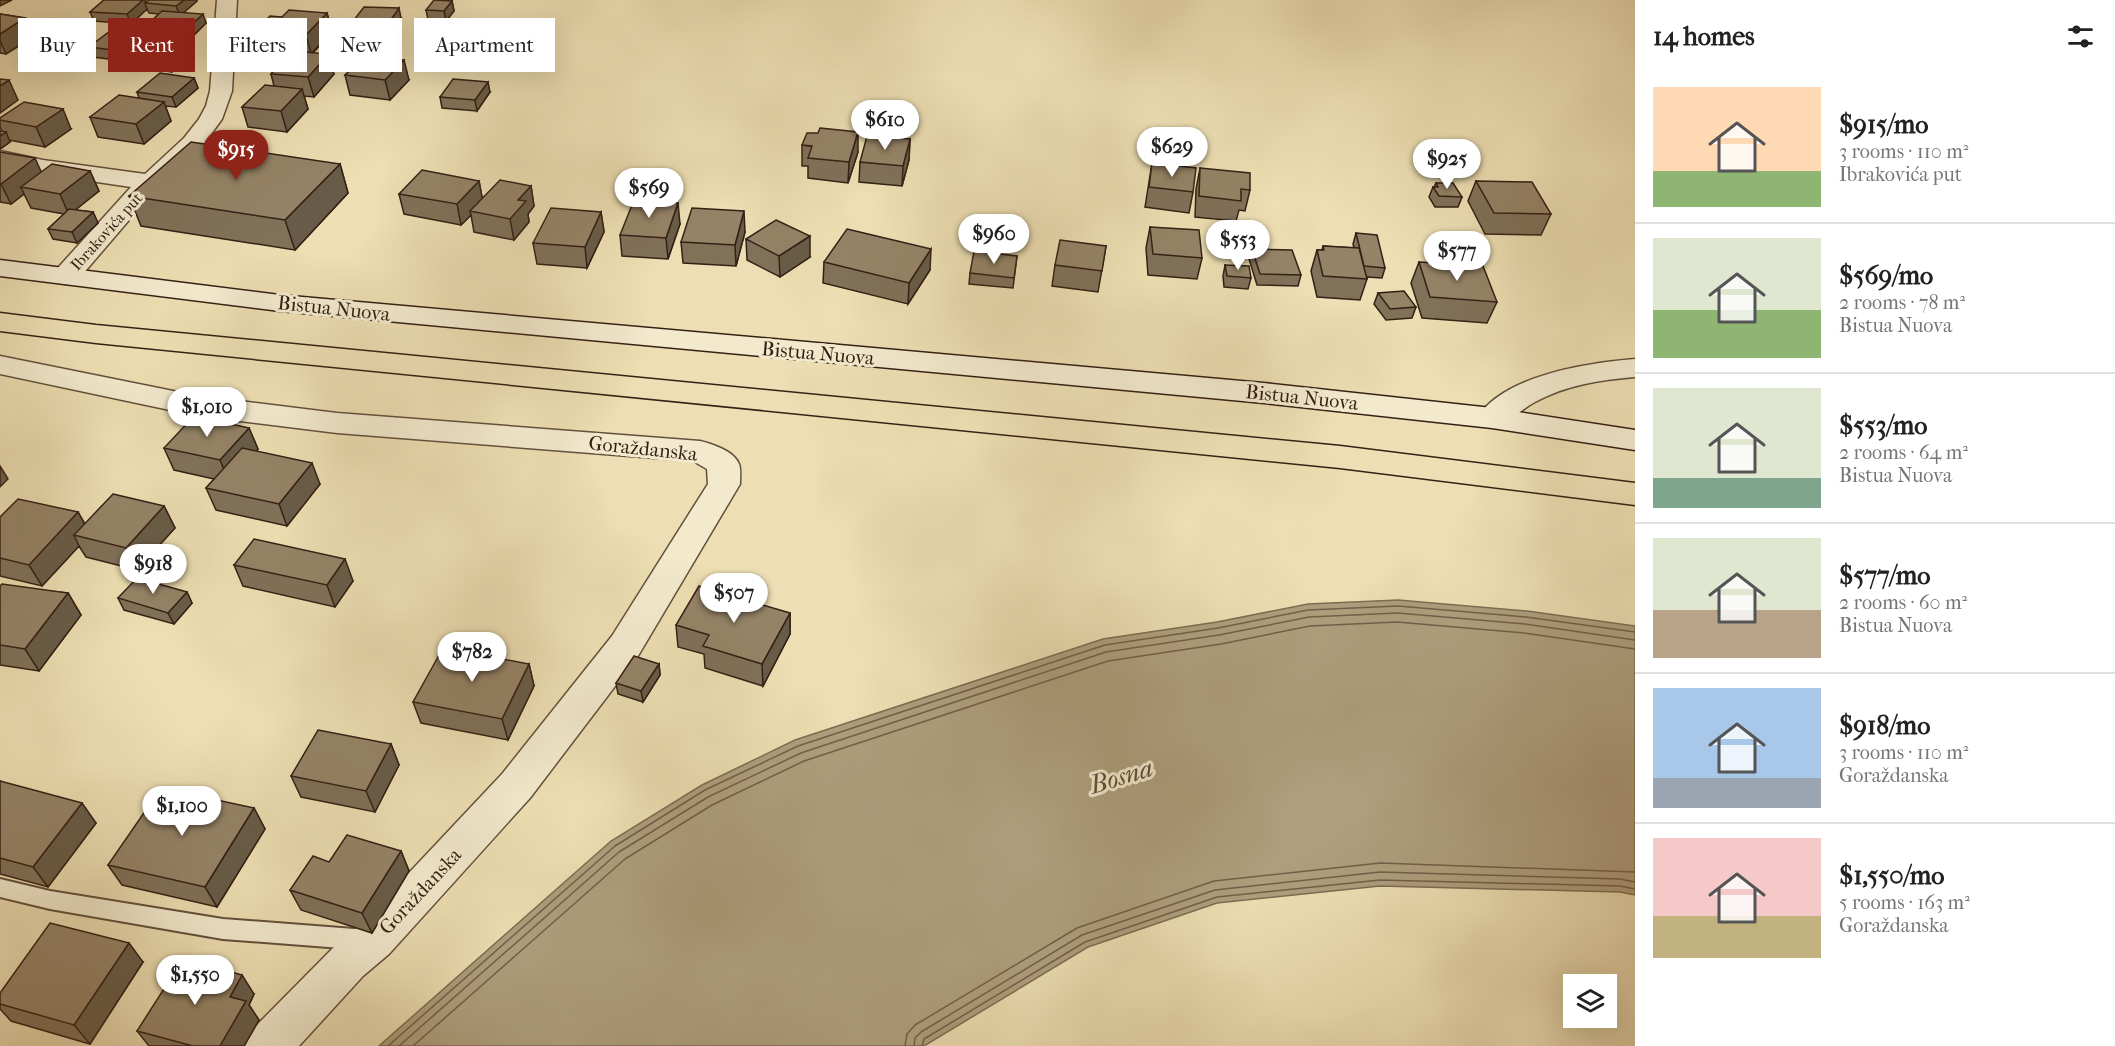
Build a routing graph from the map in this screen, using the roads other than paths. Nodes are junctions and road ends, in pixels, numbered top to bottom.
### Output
1 (227, 0) edge
2 (0, 158) edge
3 (150, 182) junction
4 (0, 268) edge
5 (66, 276) junction
6 (0, 322) edge
7 (0, 365) edge
8 (1635, 368) edge
9 (1492, 418) junction
10 (1635, 440) edge
11 (1635, 494) edge
12 (0, 888) edge
13 (374, 940) junction
14 (268, 1046) edge

1 - 3 street, Ibrakovića put
2 - 3 street
3 - 5 street, Ibrakovića put
4 - 5 street, Bistua Nuova
5 - 9 street, Bistua Nuova
6 - 11 highway
7 - 13 street, Goraždanska
8 - 9 street
9 - 10 street, Bistua Nuova
12 - 13 lane
13 - 14 street, Goraždanska

